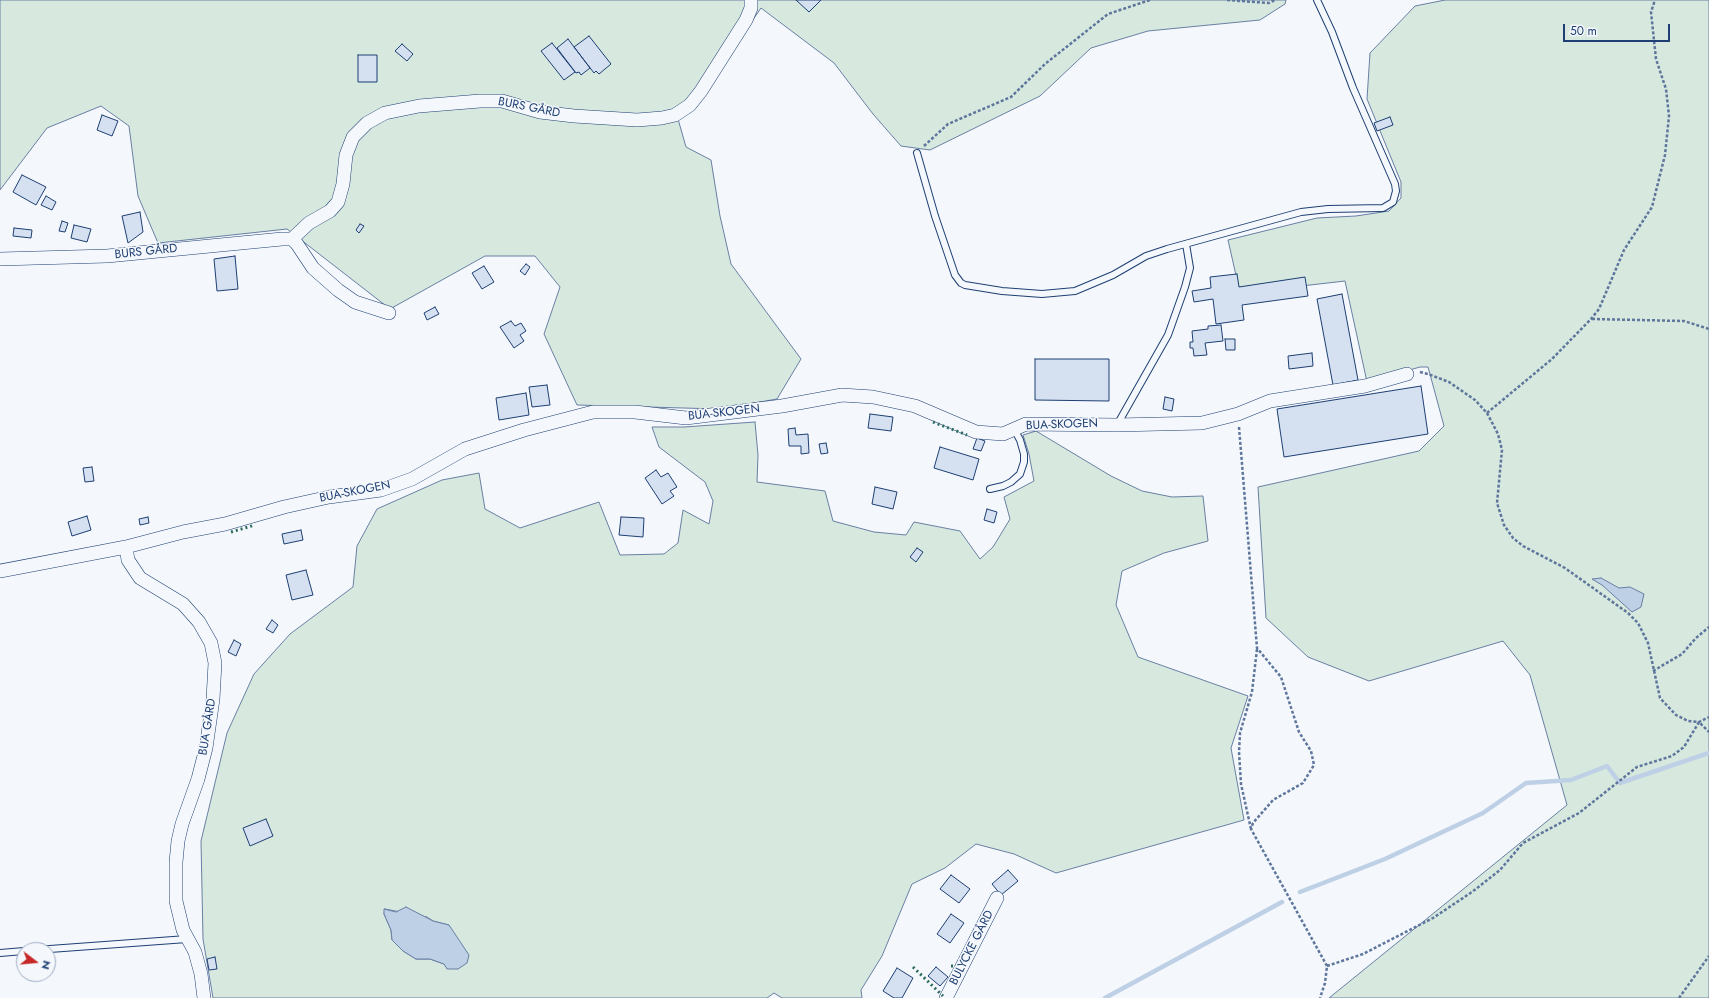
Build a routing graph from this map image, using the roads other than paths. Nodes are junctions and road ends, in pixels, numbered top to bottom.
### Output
1 (751, 0) edge
2 (1317, 0) edge
3 (917, 153) road end
4 (292, 239) junction
5 (1186, 244) junction
6 (0, 259) edge
7 (389, 313) dead end
8 (1407, 374) road end
9 (1116, 425) junction
10 (1014, 429) junction
11 (990, 489) dead end
12 (126, 547) junction
13 (0, 571) edge
14 (997, 898) dead end
15 (187, 939) junction
16 (56, 949) edge
17 (16, 952) edge
18 (0, 953) edge
19 (204, 998) edge
20 (946, 998) edge

1 - 4 street, BURS GÅRD
2 - 5 lane
3 - 5 lane
4 - 6 street, BURS GÅRD
4 - 7 street
5 - 9 lane
8 - 9 street, BUA-SKOGEN
9 - 10 street, BUA-SKOGEN
10 - 11 lane
10 - 12 street, BUA-SKOGEN
12 - 13 street, BUA-SKOGEN
12 - 15 street, BUA GÅRD
14 - 20 street, BULYCKE GÅRD
15 - 16 lane
15 - 19 street, BUA GÅRD
17 - 18 lane

